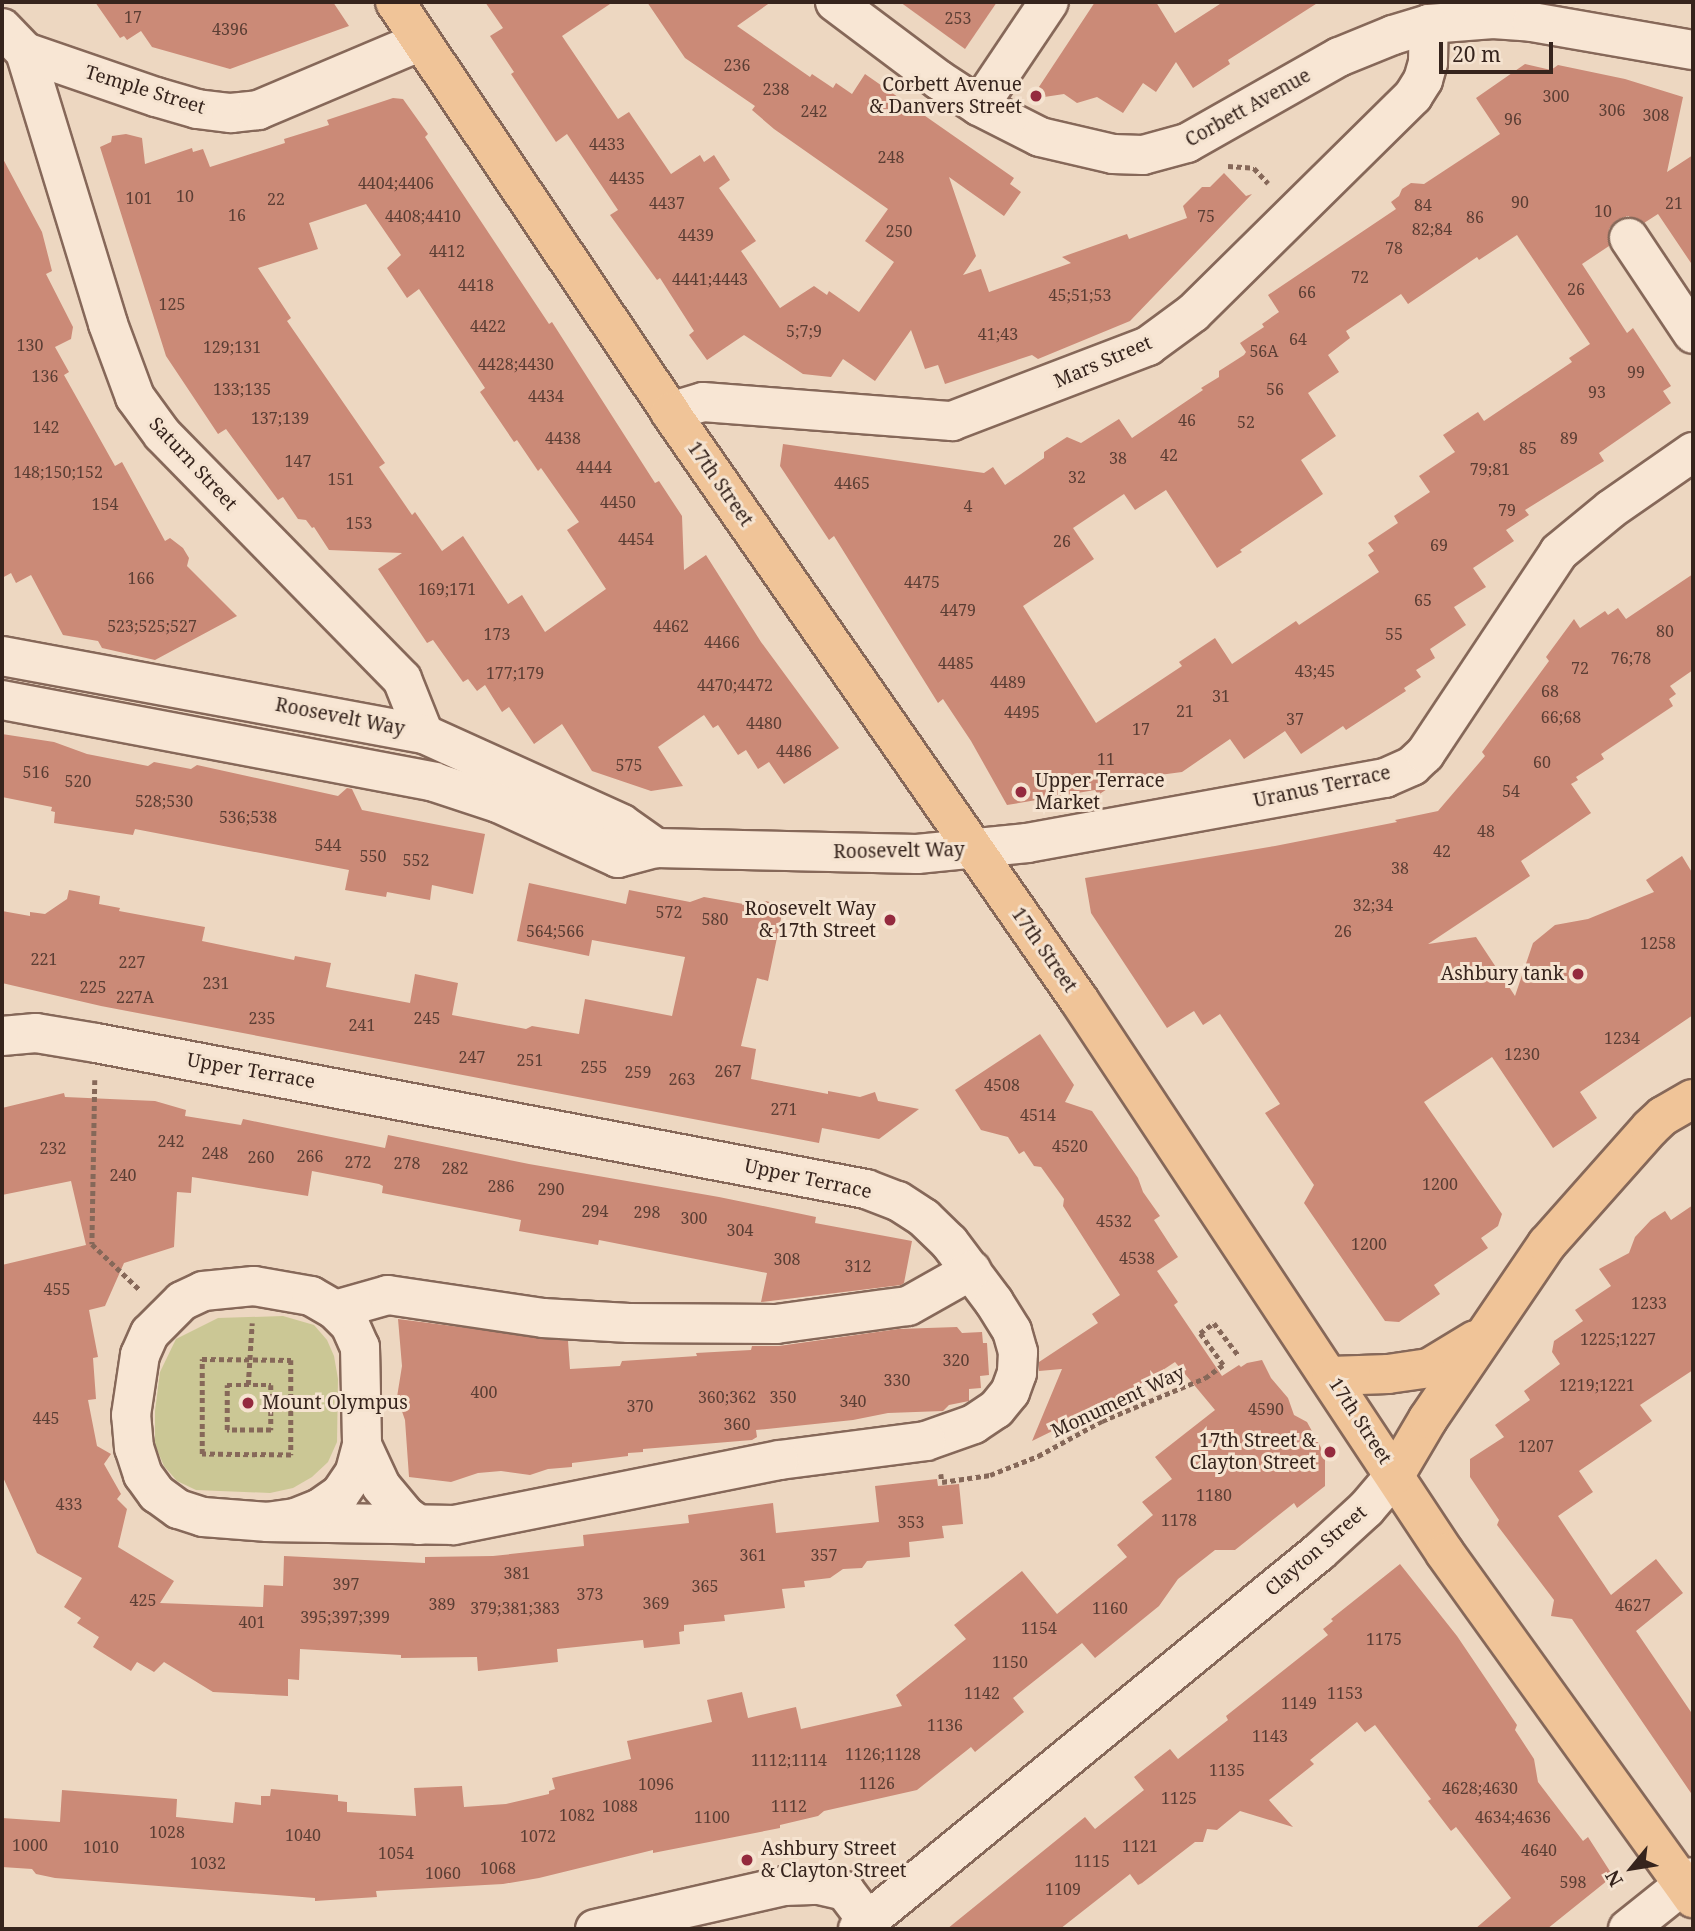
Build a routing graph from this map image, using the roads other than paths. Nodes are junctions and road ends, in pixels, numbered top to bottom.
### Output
1 (395, 2) edge
2 (835, 2) edge
3 (1049, 2) edge
4 (1429, 24) junction
5 (14, 40) edge
6 (421, 41) junction
7 (1693, 50) edge
8 (979, 106) junction
9 (1629, 239) dead end
10 (1693, 334) edge
11 (670, 412) junction
12 (1693, 452) edge
13 (2, 656) edge
14 (2, 700) edge
15 (425, 734) junction
16 (656, 848) junction
17 (975, 850) junction
18 (2, 1036) edge
19 (1693, 1099) edge
20 (972, 1269) junction
21 (335, 1310) junction
22 (1485, 1334) junction
23 (1331, 1376) junction
24 (362, 1444) junction
25 (1395, 1475) junction
26 (268, 1522) junction
27 (419, 1525) junction
28 (1690, 1886) edge
29 (863, 1925) edge
30 (595, 1929) edge
31 (1628, 1929) edge

1 - 6 main road, 17th Street
2 - 8 street, Corbett Avenue
3 - 8 street
4 - 7 street, Corbett Avenue
4 - 8 street, Corbett Avenue
4 - 11 street, Mars Street
5 - 6 street, Temple Street
5 - 15 street, Saturn Street
6 - 11 main road, 17th Street
9 - 10 street
11 - 17 main road, 17th Street
12 - 17 street, Uranus Terrace
13 - 15 street, Roosevelt Way
14 - 16 street, Roosevelt Way
15 - 16 street, Roosevelt Way
16 - 17 street, Roosevelt Way
17 - 23 main road, 17th Street
18 - 20 street, Upper Terrace
19 - 22 main road, Clayton Street
20 - 21 street
20 - 27 street, Upper Terrace
21 - 24 street, Upper Terrace
21 - 26 street, Upper Terrace
22 - 23 main road
22 - 25 main road, Clayton Street
23 - 25 main road, 17th Street
24 - 26 street, Upper Terrace
24 - 27 street, Upper Terrace
25 - 28 main road, 17th Street
25 - 29 street, Clayton Street
26 - 27 street, Upper Terrace
28 - 31 street
29 - 30 street

